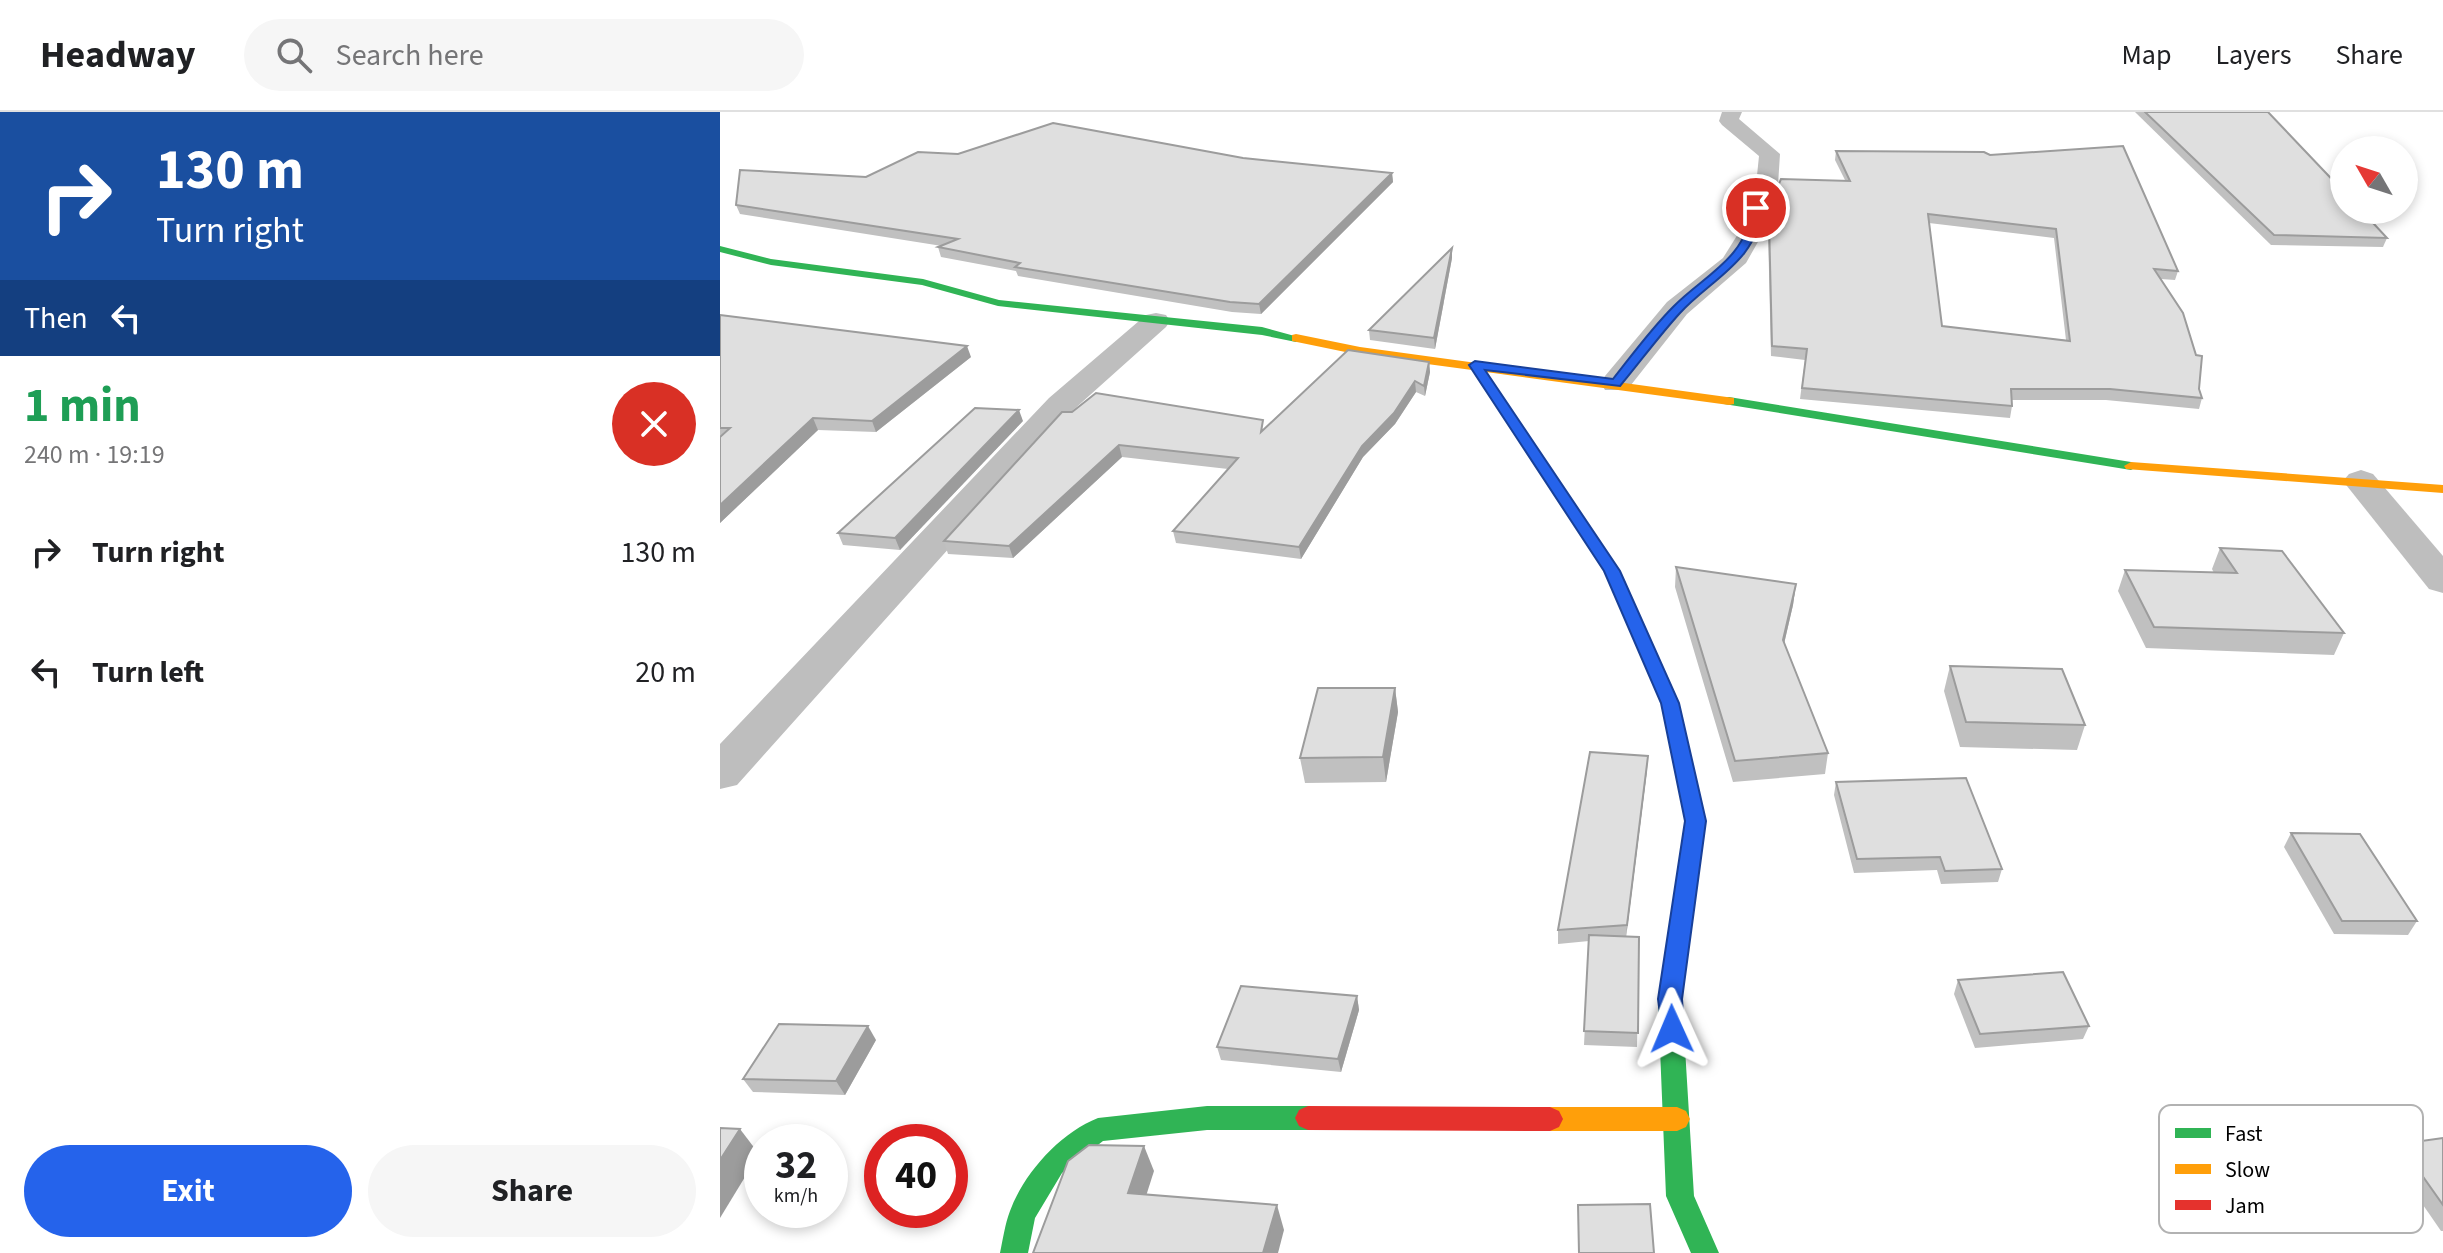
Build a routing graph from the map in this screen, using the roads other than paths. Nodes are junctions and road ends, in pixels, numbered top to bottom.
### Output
1 (1732, 112) edge
2 (720, 249) edge
3 (1156, 321) junction
4 (1475, 365) junction
5 (1616, 383) junction
6 (2361, 481) junction
7 (2443, 489) edge
8 (2443, 581) edge
9 (720, 773) edge
10 (1677, 1119) junction
11 (1014, 1253) edge
12 (1705, 1253) edge

1 - 5 street
2 - 3 street
3 - 4 street
3 - 9 street
4 - 5 street
4 - 10 street
5 - 6 street
6 - 7 street
6 - 8 street
10 - 11 street
10 - 12 street

